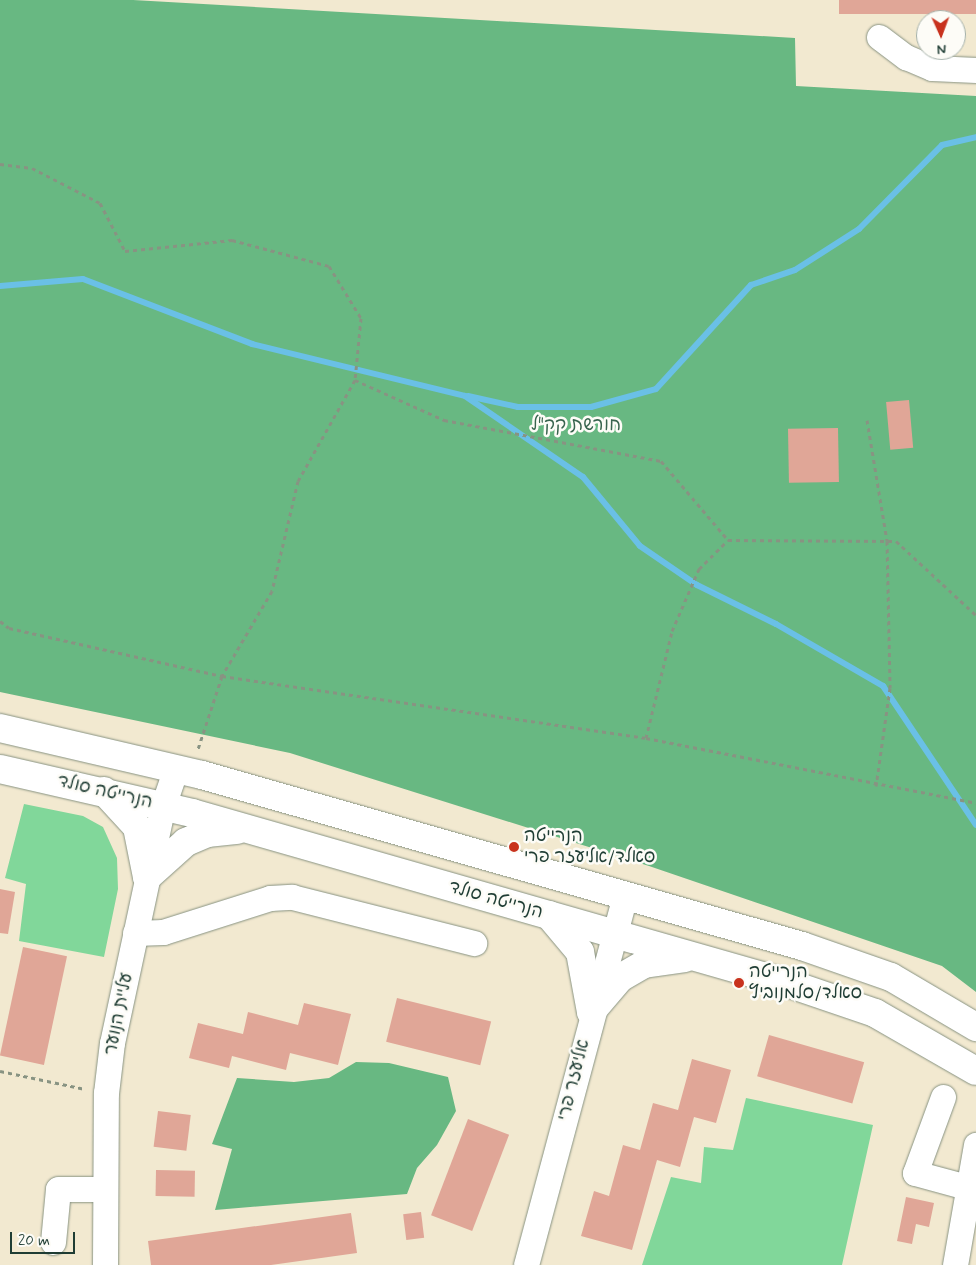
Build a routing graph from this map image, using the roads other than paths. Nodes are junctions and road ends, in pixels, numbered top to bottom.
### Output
1 (879, 37) dead end
2 (976, 70) edge
3 (0, 728) edge
4 (0, 769) edge
5 (189, 772) junction
6 (104, 791) junction
7 (163, 806) junction
8 (245, 829) junction
9 (147, 877) junction
10 (625, 895) junction
11 (549, 915) junction
12 (135, 933) junction
13 (612, 933) junction
14 (474, 943) dead end
15 (698, 958) junction
16 (591, 1012) junction
17 (976, 1027) edge
18 (976, 1071) edge
19 (942, 1097) dead end
20 (976, 1145) edge
21 (972, 1181) edge
22 (104, 1189) junction
23 (968, 1237) edge
24 (53, 1242) dead end
25 (105, 1265) edge
26 (526, 1265) edge
27 (955, 1265) edge

1 - 2 street
3 - 5 main road
4 - 6 main road, הנרייטה סולד
5 - 7 street, עליית הנוער
5 - 10 main road
6 - 7 main road, הנרייטה סולד
6 - 9 main road
7 - 8 main road, הנרייטה סולד
7 - 9 street, עליית הנוער
8 - 9 main road
8 - 11 main road, הנרייטה סולד
9 - 12 street, עליית הנוער
10 - 13 street, אליעזר פרי
10 - 17 main road
11 - 13 main road, הנרייטה סולד
11 - 16 main road
12 - 14 street
12 - 22 street, עליית הנוער
13 - 15 main road, הנרייטה סולד
13 - 16 street, אליעזר פרי
15 - 16 main road
15 - 18 main road, הנרייטה סולד
16 - 26 street, אליעזר פרי
19 - 21 street
20 - 21 street
21 - 23 street
22 - 24 street
22 - 25 street, עליית הנוער
23 - 27 street

